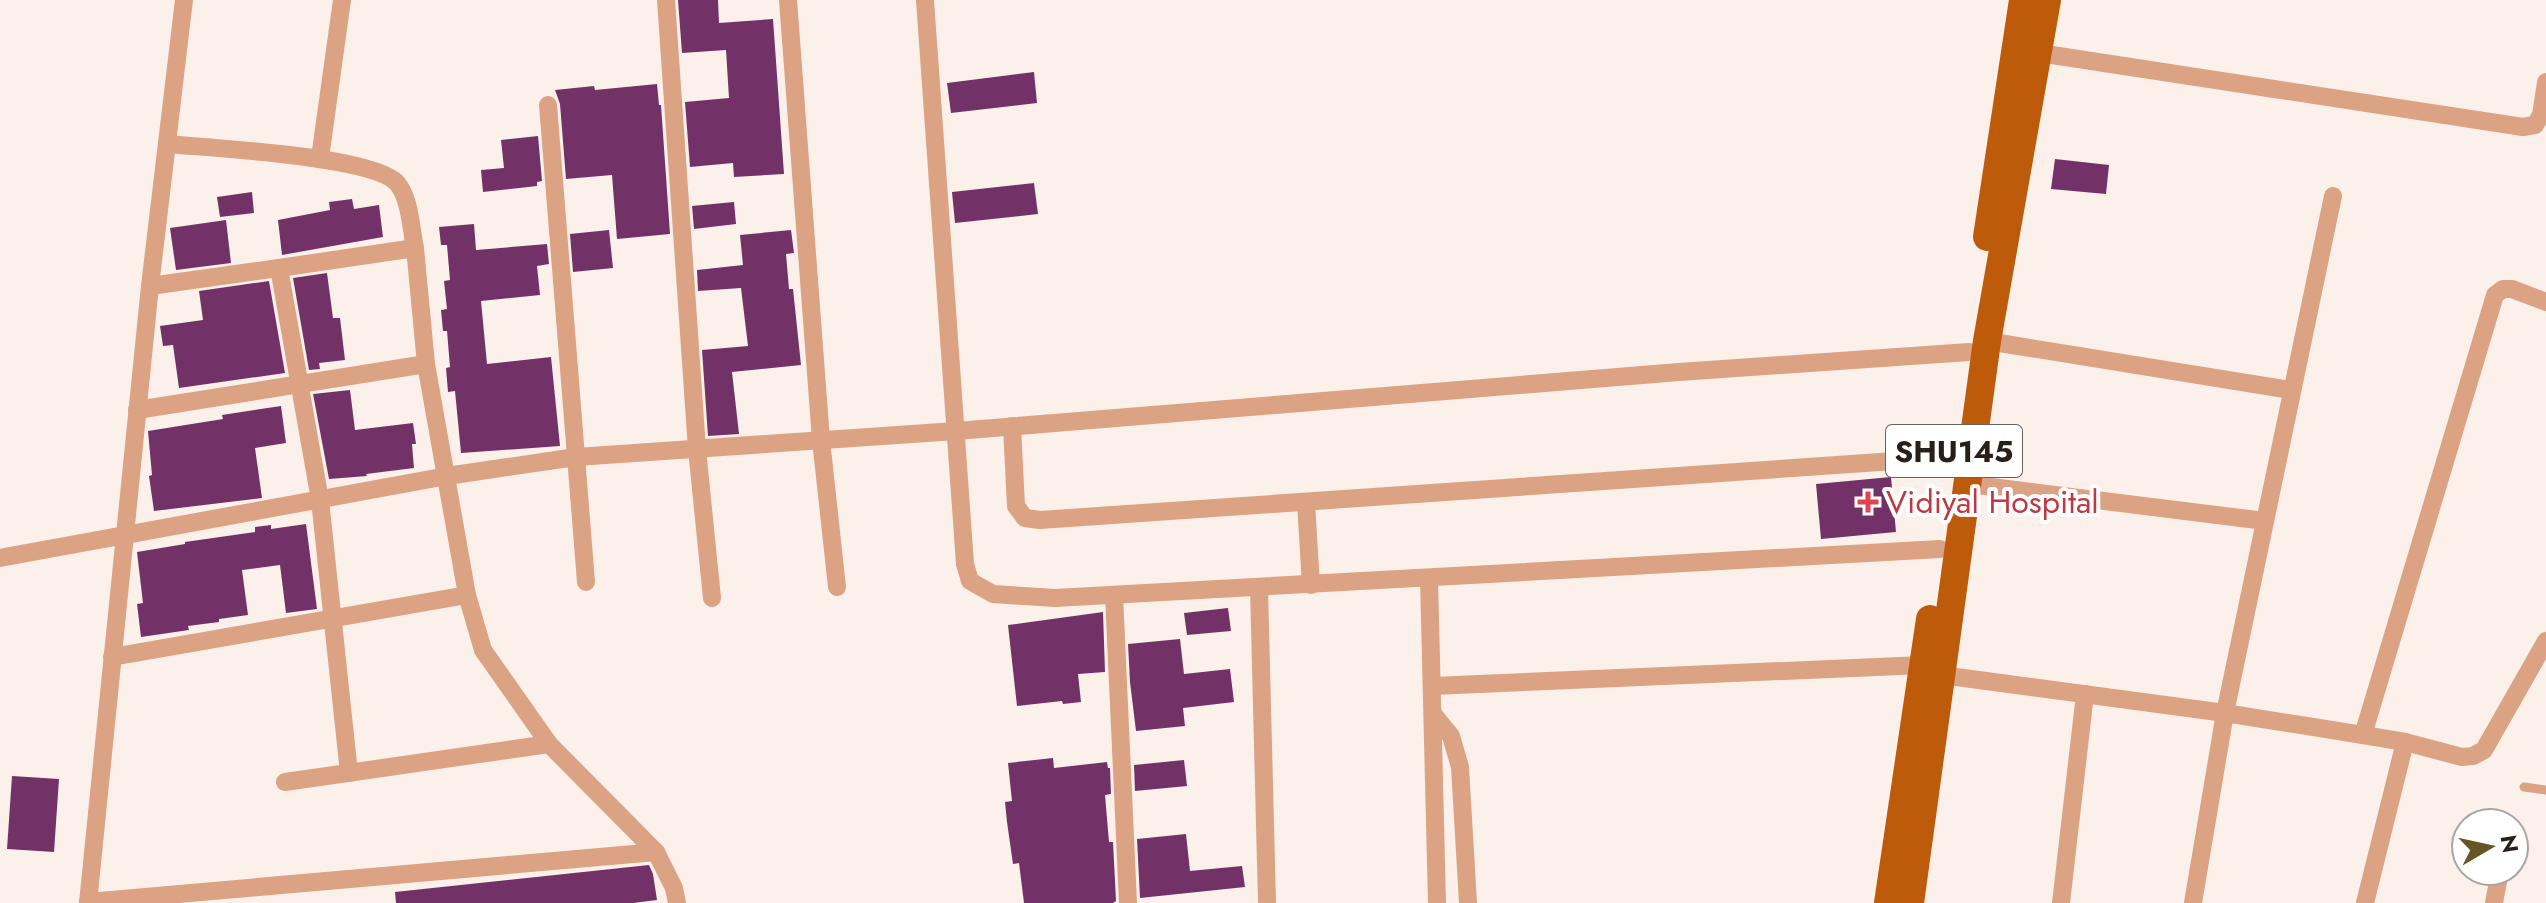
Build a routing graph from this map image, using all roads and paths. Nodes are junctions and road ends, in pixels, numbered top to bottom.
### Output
1 (184, 0) edge
2 (342, 0) edge
3 (666, 0) edge
4 (788, 0) edge
5 (925, 0) edge
6 (2023, 0) edge
7 (2047, 0) edge
8 (2039, 53) junction
9 (2546, 82) edge
10 (548, 105) dead end
11 (167, 144) junction
12 (320, 158) junction
13 (2333, 196) dead end
14 (415, 248) junction
15 (279, 268) junction
16 (150, 286) junction
17 (2546, 302) edge
18 (1978, 347) junction
19 (426, 364) junction
20 (299, 383) junction
21 (2291, 390) junction
22 (137, 410) junction
23 (1012, 426) junction
24 (956, 431) junction
25 (821, 440) junction
26 (697, 449) junction
27 (576, 457) junction
28 (1953, 457) junction
29 (447, 476) junction
30 (1968, 484) junction
31 (320, 500) junction
32 (1306, 502) junction
33 (2265, 521) junction
34 (124, 536) junction
35 (1940, 549) junction
36 (0, 558) edge
37 (1429, 579) junction
38 (586, 582) dead end
39 (1311, 585) junction
40 (837, 587) dead end
41 (1259, 588) junction
42 (467, 595) junction
43 (1114, 595) junction
44 (712, 598) dead end
45 (333, 618) junction
46 (2546, 641) edge
47 (112, 657) junction
48 (1932, 670) junction
49 (1432, 686) junction
50 (2085, 694) junction
51 (2225, 713) junction
52 (1433, 714) junction
53 (2363, 735) junction
54 (2405, 742) junction
55 (549, 744) junction
56 (349, 773) junction
57 (285, 782) dead end
58 (2524, 787) dead end
59 (2546, 790) edge
60 (656, 852) junction
61 (88, 903) edge
62 (677, 903) edge
63 (1128, 903) edge
64 (1267, 903) edge
65 (1437, 903) edge
66 (1468, 903) edge
67 (1888, 903) edge
68 (1910, 903) edge
69 (2061, 903) edge
70 (2193, 903) edge
71 (2365, 903) edge

1 - 11 street
2 - 12 street
3 - 26 street
4 - 25 street
5 - 24 street
6 - 18 main road, SHU145
7 - 8 main road
8 - 9 street
8 - 18 main road
10 - 27 street
11 - 12 street
11 - 16 street
12 - 14 street
13 - 21 street
14 - 15 street
14 - 19 street
15 - 16 street
15 - 20 street
16 - 22 street
17 - 53 street
18 - 21 street
18 - 23 street
18 - 28 main road, SHU145
18 - 30 main road
19 - 20 street
19 - 29 street
20 - 22 street
20 - 31 street
21 - 33 street
22 - 34 street
23 - 24 street
23 - 32 street
24 - 25 street
24 - 43 street
25 - 26 street
25 - 40 street
26 - 27 street
26 - 44 street
27 - 29 street
27 - 38 street
28 - 32 street
28 - 35 main road, SHU145
29 - 31 street
29 - 42 street
30 - 33 street
30 - 48 main road
31 - 34 street
31 - 45 street
32 - 39 street
33 - 51 street
34 - 36 street
34 - 47 street
35 - 37 street
35 - 48 main road, SHU145
37 - 39 street
37 - 49 street
39 - 41 street
41 - 43 street
41 - 64 street
42 - 45 street
42 - 55 street
43 - 63 street
45 - 47 street
45 - 56 street
46 - 54 street
47 - 61 street
48 - 49 street
48 - 50 street
48 - 67 main road, SHU145
48 - 68 main road
49 - 52 street
50 - 51 street
50 - 69 street
51 - 53 street
51 - 70 street
52 - 65 street
52 - 66 street
53 - 54 street
54 - 71 street
55 - 56 street
55 - 60 street
56 - 57 street
58 - 59 lane
60 - 61 street
60 - 62 street

